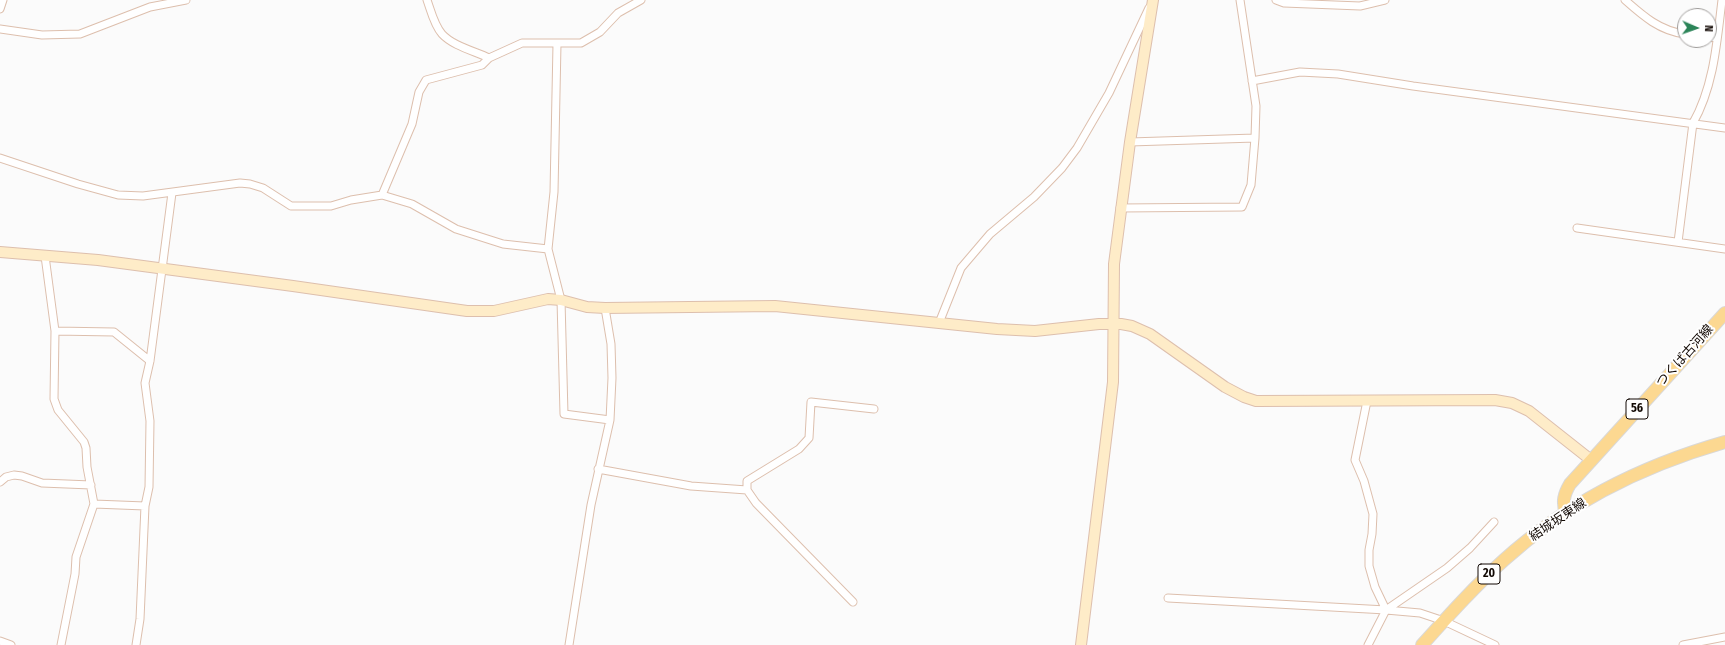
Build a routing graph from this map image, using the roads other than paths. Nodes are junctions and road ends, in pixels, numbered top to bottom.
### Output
1 (3, 0) edge
2 (186, 0) edge
3 (427, 0) edge
4 (641, 0) edge
5 (1153, 0) edge
6 (1240, 0) edge
7 (1276, 0) edge
8 (1385, 0) edge
9 (1625, 0) edge
10 (1722, 0) edge
11 (0, 10) edge
12 (0, 29) edge
13 (1677, 33) edge
14 (1717, 38) edge
15 (557, 44) junction
16 (1715, 48) edge
17 (489, 58) junction
18 (1252, 81) junction
19 (1693, 123) junction
20 (1725, 128) edge
21 (1255, 138) junction
22 (1130, 142) junction
23 (0, 158) edge
24 (172, 193) junction
25 (382, 195) junction
26 (1120, 208) junction
27 (1577, 228) dead end
28 (1678, 242) junction
29 (548, 249) junction
30 (1725, 249) edge
31 (0, 252) edge
32 (45, 256) junction
33 (163, 268) junction
34 (561, 300) junction
35 (605, 308) junction
36 (1725, 312) edge
37 (939, 323) junction
38 (1114, 324) junction
39 (55, 331) junction
40 (150, 361) junction
41 (1367, 401) junction
42 (874, 409) dead end
43 (610, 420) junction
44 (1725, 442) edge
45 (1591, 460) junction
46 (598, 469) junction
47 (0, 481) edge
48 (91, 486) junction
49 (747, 490) junction
50 (94, 504) junction
51 (145, 506) junction
52 (1566, 513) junction
53 (1494, 522) dead end
54 (1168, 598) dead end
55 (853, 602) dead end
56 (1386, 610) junction
57 (1444, 621) junction
58 (1725, 637) edge
59 (0, 641) edge
60 (9, 645) edge
61 (61, 645) edge
62 (136, 645) edge
63 (569, 645) edge
64 (1081, 645) edge
65 (1368, 645) edge
66 (1422, 645) edge
67 (1495, 645) edge
68 (1683, 645) edge

1 - 11 street
2 - 12 street
3 - 17 street
4 - 15 street
5 - 22 street
5 - 37 street
6 - 18 street
7 - 8 street
9 - 13 street
10 - 14 street
15 - 17 street
15 - 29 street
16 - 19 street
17 - 25 street
18 - 19 street
18 - 21 street
19 - 20 street
19 - 28 street
21 - 22 street
21 - 26 street
22 - 26 street
23 - 24 street
24 - 25 street
24 - 33 street
25 - 29 street
26 - 38 street
27 - 28 street
28 - 30 street
29 - 34 street
31 - 32 street
32 - 33 street
32 - 39 street
33 - 34 street
33 - 40 street
34 - 35 street
34 - 43 street
35 - 37 street
35 - 43 street
36 - 45 main road, つくば古河線 / 56
37 - 38 street
38 - 41 street
38 - 64 street
39 - 40 street
39 - 48 street
40 - 51 street
41 - 45 street
41 - 56 street
42 - 49 street
43 - 46 street
44 - 52 main road, 結城坂東線 / 20
45 - 52 main road, つくば古河線 / 56
46 - 49 street
46 - 63 street
47 - 48 street
48 - 50 street
49 - 55 street
50 - 51 street
50 - 61 street
51 - 62 street
52 - 57 main road, 結城坂東線 / 20
53 - 56 street
54 - 56 street
56 - 57 street
56 - 65 street
57 - 66 main road, 結城坂東線 / 20
57 - 67 street
58 - 68 street
59 - 60 street

